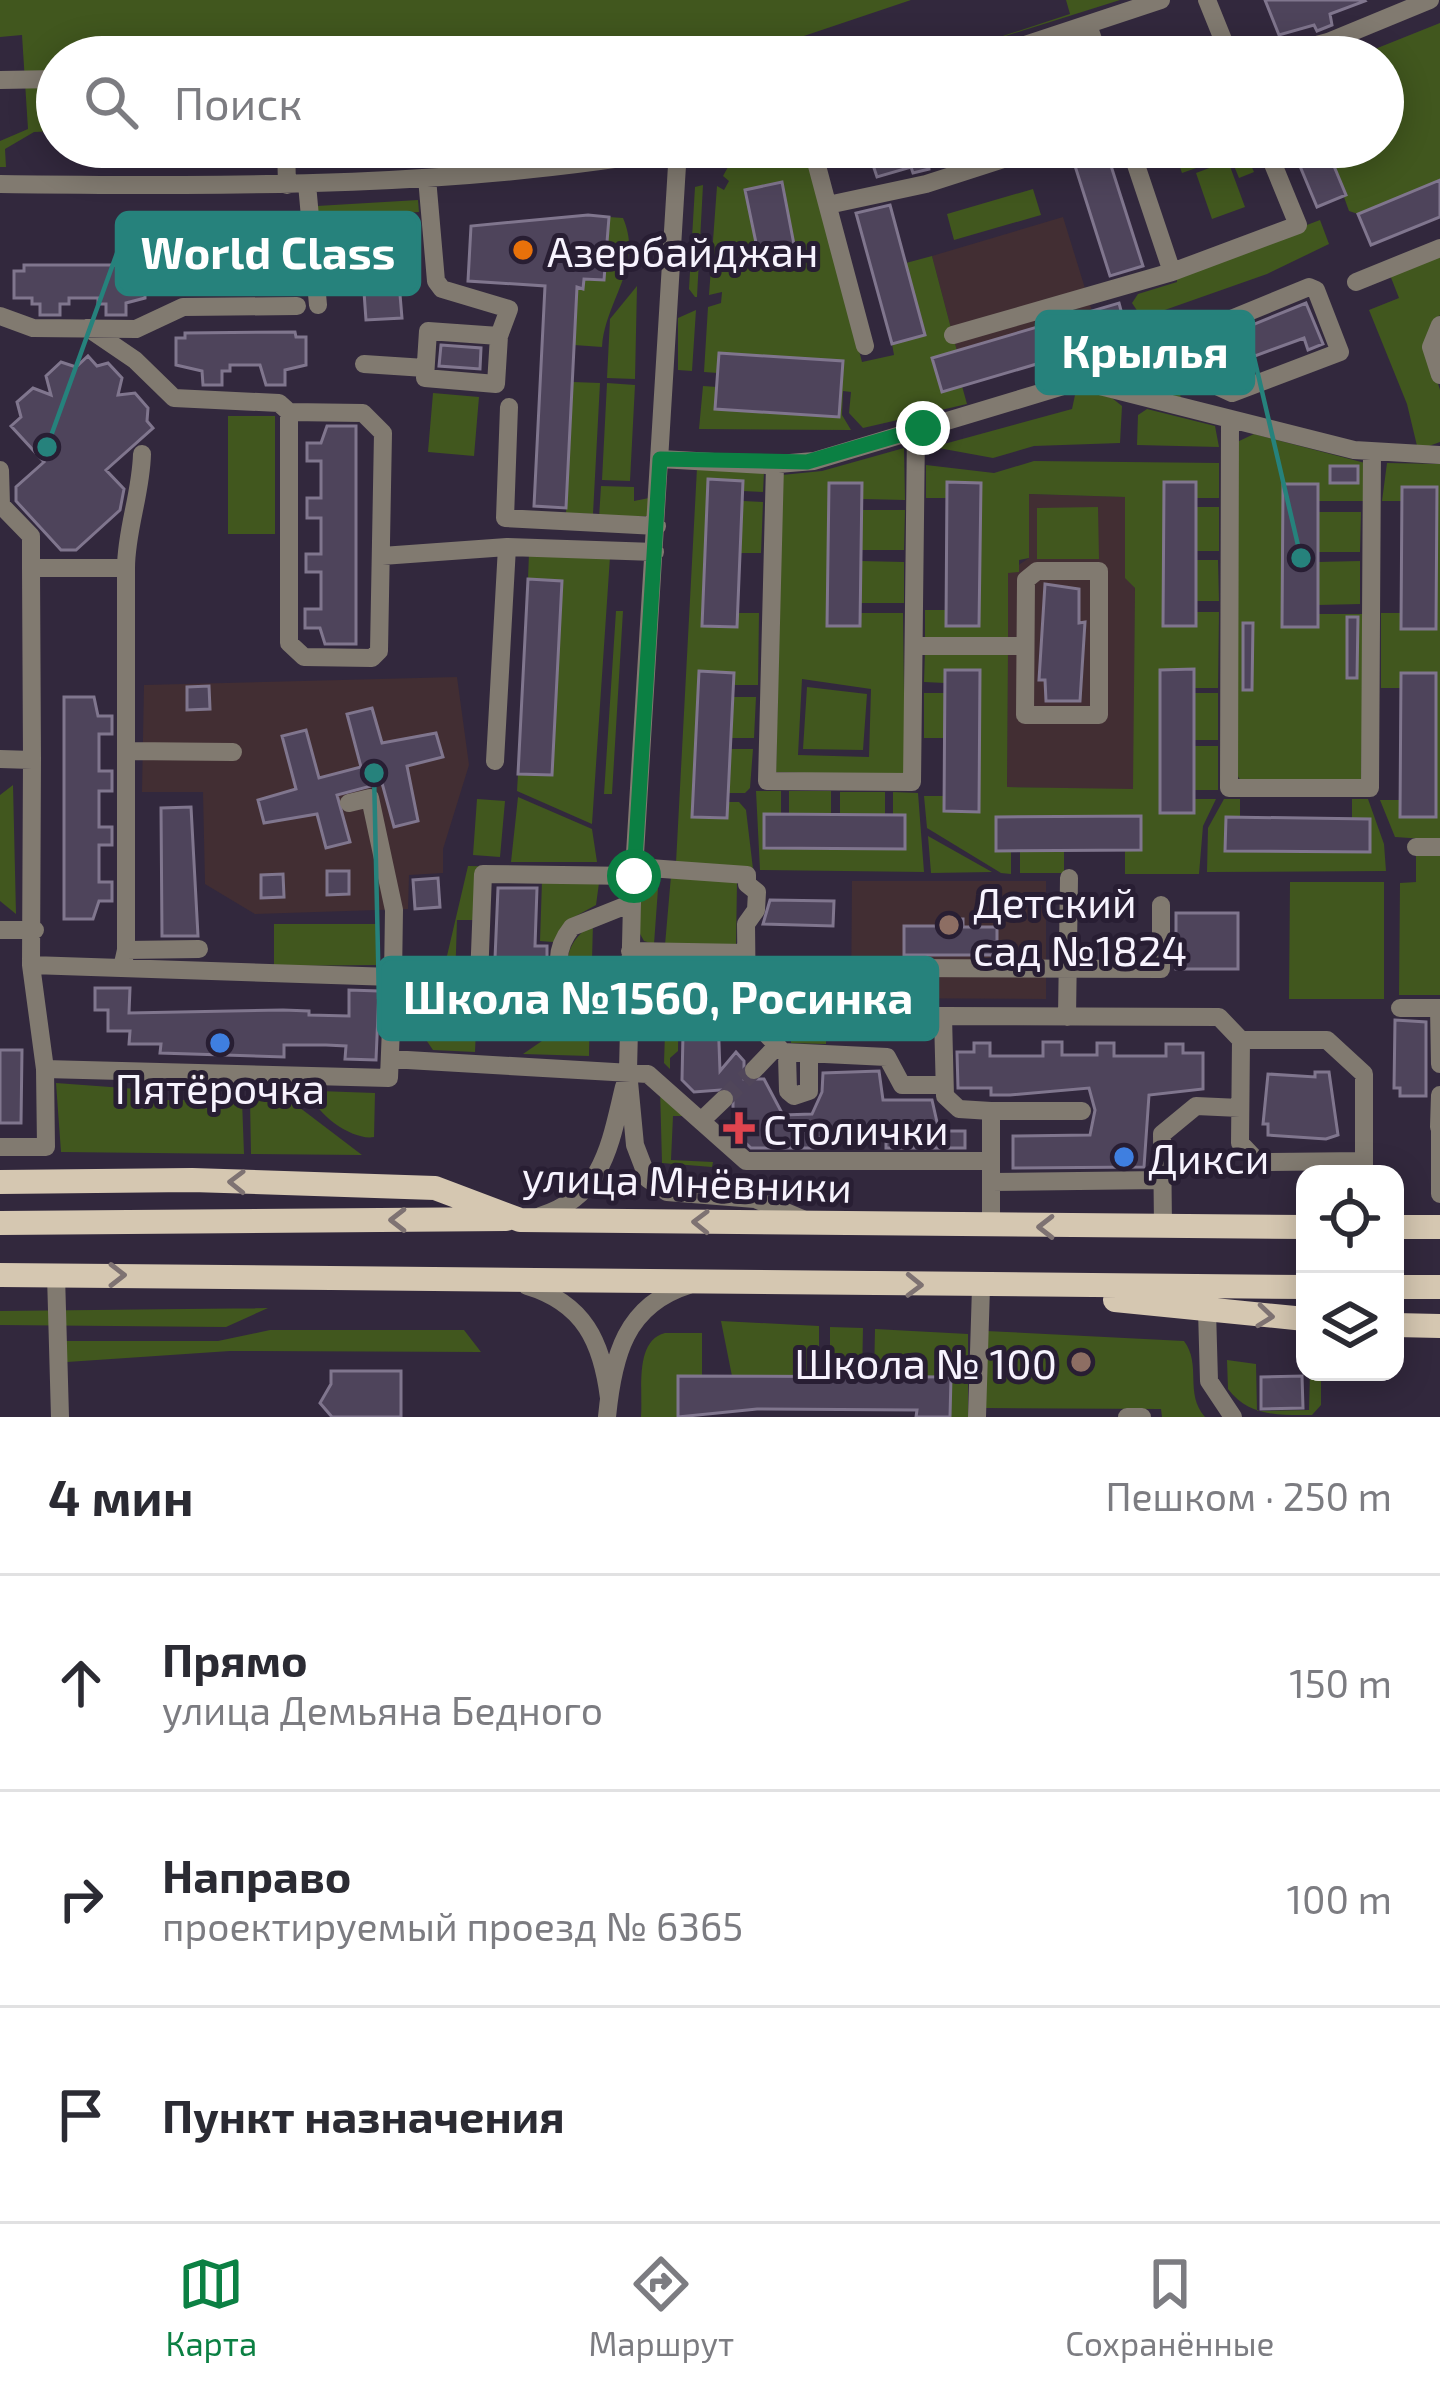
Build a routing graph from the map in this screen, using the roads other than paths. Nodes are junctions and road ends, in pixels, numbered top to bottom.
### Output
1 (1161, 0) edge
2 (1207, 0) edge
3 (1430, 0) edge
4 (1088, 26) junction
5 (1056, 36) edge
6 (1092, 36) edge
7 (1222, 36) edge
8 (1340, 36) edge
9 (0, 80) edge
10 (36, 80) edge
11 (292, 168) edge
12 (494, 168) edge
13 (682, 168) edge
14 (818, 168) edge
15 (976, 168) edge
16 (1137, 168) edge
17 (1275, 168) edge
18 (427, 178) junction
19 (0, 184) edge
20 (297, 185) junction
21 (828, 206) junction
22 (1440, 248) edge
23 (1172, 272) junction
24 (1356, 282) dead end
25 (318, 305) dead end
26 (297, 306) dead end
27 (0, 316) edge
28 (1440, 325) edge
29 (88, 328) junction
30 (953, 335) dead end
31 (499, 337) junction
32 (1179, 342) junction
33 (865, 346) dead end
34 (364, 364) dead end
35 (425, 368) junction
36 (1440, 375) edge
37 (1080, 381) junction
38 (509, 407) dead end
39 (289, 412) junction
40 (1230, 422) junction
41 (916, 430) junction
42 (1372, 453) junction
43 (142, 454) dead end
44 (1440, 455) edge
45 (660, 459) junction
46 (775, 465) junction
47 (0, 470) edge
48 (657, 526) junction
49 (507, 547) junction
50 (655, 552) junction
51 (382, 556) junction
52 (31, 568) junction
53 (127, 568) junction
54 (914, 646) junction
55 (1024, 646) junction
56 (127, 751) junction
57 (233, 752) dead end
58 (0, 759) edge
59 (32, 760) junction
60 (495, 761) dead end
61 (349, 803) dead end
62 (1416, 847) dead end
63 (1440, 847) edge
64 (635, 872) junction
65 (1069, 878) dead end
66 (632, 903) junction
67 (1162, 905) dead end
68 (0, 930) edge
69 (34, 930) junction
70 (199, 950) dead end
71 (631, 951) junction
72 (124, 959) junction
73 (746, 961) junction
74 (31, 965) junction
75 (901, 968) dead end
76 (838, 970) dead end
77 (1067, 970) junction
78 (393, 977) junction
79 (479, 979) dead end
80 (630, 1004) junction
81 (1400, 1008) dead end
82 (891, 1016) dead end
83 (943, 1016) junction
84 (1067, 1016) junction
85 (1241, 1040) junction
86 (782, 1051) junction
87 (809, 1056) junction
88 (390, 1059) junction
89 (1440, 1064) edge
90 (45, 1069) junction
91 (754, 1070) tunnel mouth
92 (628, 1071) junction
93 (943, 1085) junction
94 (1440, 1095) edge
95 (724, 1099) tunnel mouth
96 (1240, 1108) junction
97 (991, 1111) junction
98 (1082, 1111) dead end
99 (700, 1121) junction
100 (1440, 1127) edge
101 (0, 1147) edge
102 (1311, 1165) edge
103 (1364, 1165) edge
104 (991, 1171) junction
105 (1162, 1180) junction
106 (0, 1182) edge
107 (1440, 1193) edge
108 (518, 1220) junction
109 (0, 1223) edge
110 (818, 1224) junction
111 (991, 1227) junction
112 (1163, 1227) junction
113 (1296, 1227) edge
114 (1404, 1227) edge
115 (1440, 1227) edge
116 (0, 1275) edge
117 (56, 1275) junction
118 (477, 1277) junction
119 (703, 1281) junction
120 (982, 1287) junction
121 (1296, 1287) edge
122 (1404, 1287) edge
123 (1440, 1287) edge
124 (1207, 1310) junction
125 (1296, 1318) edge
126 (1404, 1325) edge
127 (1440, 1326) edge
128 (608, 1407) edge
129 (60, 1417) edge
130 (977, 1417) edge
131 (1127, 1417) edge
132 (1142, 1417) edge
133 (1233, 1417) edge

1 - 4 street
2 - 7 street
3 - 8 street
4 - 5 street
4 - 6 street
9 - 10 street
11 - 20 street
12 - 18 street
13 - 45 street
14 - 21 street
15 - 21 street
16 - 23 street
17 - 23 street
18 - 20 street
18 - 31 street
19 - 20 street
20 - 25 street
21 - 33 street
22 - 24 street
23 - 30 street
26 - 29 street
27 - 29 street
28 - 36 street
29 - 39 street
31 - 35 street
31 - 35 street
32 - 32 street
32 - 37 street
34 - 35 street
37 - 40 street
37 - 41 street
38 - 48 street
39 - 51 street
39 - 51 street
40 - 42 street
40 - 42 street
41 - 46 street
41 - 54 street
42 - 44 street
43 - 53 street
45 - 46 street
45 - 48 street
46 - 54 street
47 - 52 street
48 - 50 street
49 - 50 street
49 - 51 street
49 - 60 street
50 - 64 street
52 - 53 street
52 - 59 street
53 - 56 street
54 - 55 street
55 - 55 street
56 - 57 street
56 - 72 street
58 - 59 street
59 - 69 street
61 - 78 street
62 - 63 street
64 - 66 street
64 - 73 street
64 - 79 street
65 - 77 street
66 - 71 street
66 - 80 street
67 - 77 street
68 - 69 street
69 - 74 street
70 - 72 street
71 - 73 street
71 - 80 street
72 - 74 street
72 - 78 street
73 - 76 street
73 - 86 street
74 - 90 street
75 - 77 street
77 - 84 street
78 - 88 street
80 - 92 street
81 - 89 street
82 - 83 street
83 - 84 street
83 - 93 street
84 - 85 street
85 - 96 street
85 - 103 street
86 - 87 street
86 - 87 street
86 - 91 street
87 - 93 street
88 - 90 street
88 - 92 street
90 - 101 street
92 - 99 street
92 - 108 street
92 - 110 street
93 - 97 street
94 - 100 street
95 - 99 street
96 - 102 street
96 - 105 street
97 - 98 street
97 - 104 street
99 - 104 street
100 - 107 street
104 - 105 street
104 - 111 street
105 - 112 street
108 -> 106 main road, улица Мнёвники
108 -> 109 main road
110 -> 108 main road, улица Мнёвники
110 - 111 main road, улица Мнёвники
112 -> 111 main road, улица Мнёвники
112 - 113 main road, улица Мнёвники
114 - 115 main road
116 - 117 main road
117 -> 118 main road
117 - 129 street
118 - 119 main road
118 - 128 street
119 -> 120 main road
119 - 128 street
120 - 121 main road
120 - 124 main road
120 - 130 street
122 - 123 main road
124 -> 125 main road
124 - 133 street
126 - 127 main road
131 - 132 street

